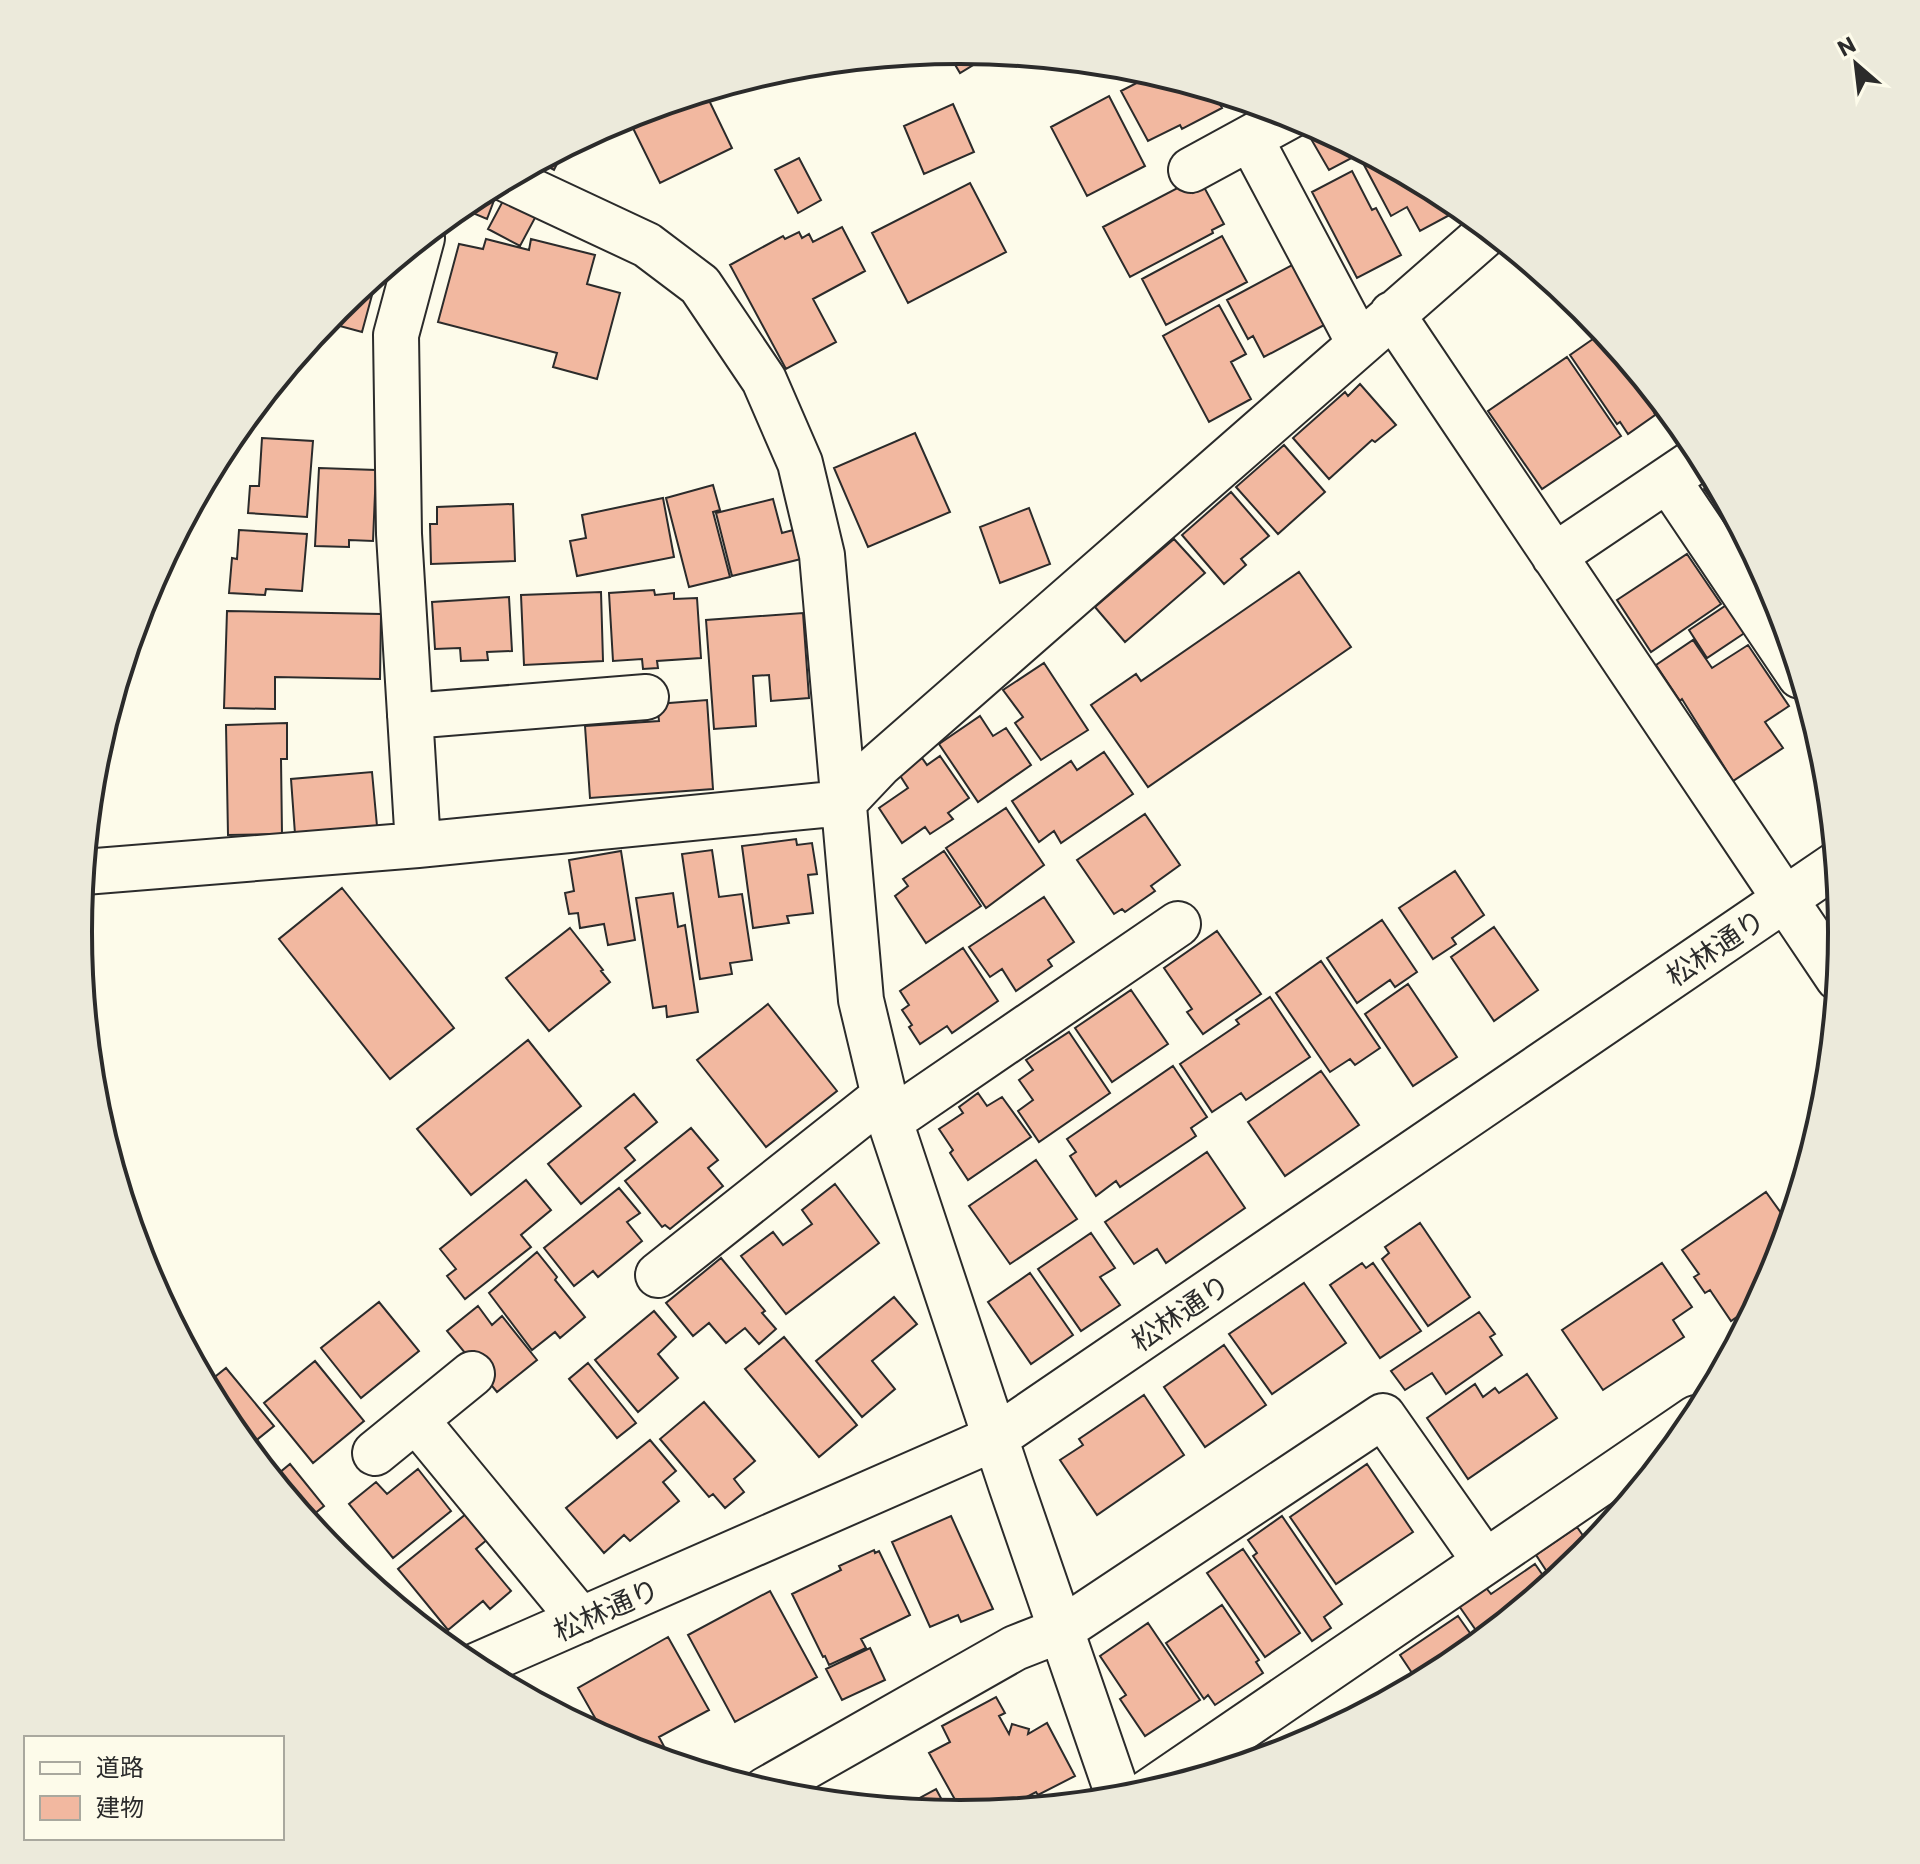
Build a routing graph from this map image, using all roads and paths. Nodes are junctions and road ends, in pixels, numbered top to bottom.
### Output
1 (1276, 124) edge
2 (1250, 138) junction
3 (1191, 170) dead end
4 (518, 185) edge
5 (1481, 238) edge
6 (417, 255) edge
7 (1392, 314) junction
8 (1359, 343) junction
9 (1684, 469) edge
10 (1554, 556) junction
11 (1771, 625) edge
12 (646, 697) dead end
13 (410, 716) junction
14 (843, 803) junction
15 (418, 845) junction
16 (94, 871) edge
17 (1826, 872) edge
18 (1785, 900) junction
19 (1178, 924) dead end
20 (1827, 962) edge
21 (887, 1109) junction
22 (658, 1275) dead end
23 (472, 1374) dead end
24 (416, 1420) junction
25 (995, 1438) junction
26 (1664, 1440) edge
27 (375, 1453) dead end
28 (1484, 1560) junction
29 (581, 1620) junction
30 (1061, 1630) junction
31 (488, 1660) edge
32 (1178, 1772) edge
33 (781, 1781) edge
34 (1115, 1786) edge

1 - 2 street
2 - 3 street
2 - 8 street
4 - 14 street
5 - 7 street
6 - 13 street
7 - 8 street
7 - 10 street
8 - 14 street
9 - 10 street
9 - 11 street
10 - 18 street
12 - 13 street
13 - 15 street
14 - 15 street
14 - 21 street
15 - 16 street
17 - 18 street, 松林通り
18 - 20 street
18 - 25 street, 松林通り
19 - 21 street
21 - 22 street
21 - 25 street
23 - 24 street
24 - 27 street
24 - 29 street
25 - 29 street, 松林通り
25 - 30 street
26 - 28 street
28 - 30 street
28 - 32 street
29 - 31 street, 松林通り
30 - 33 street
30 - 34 street

